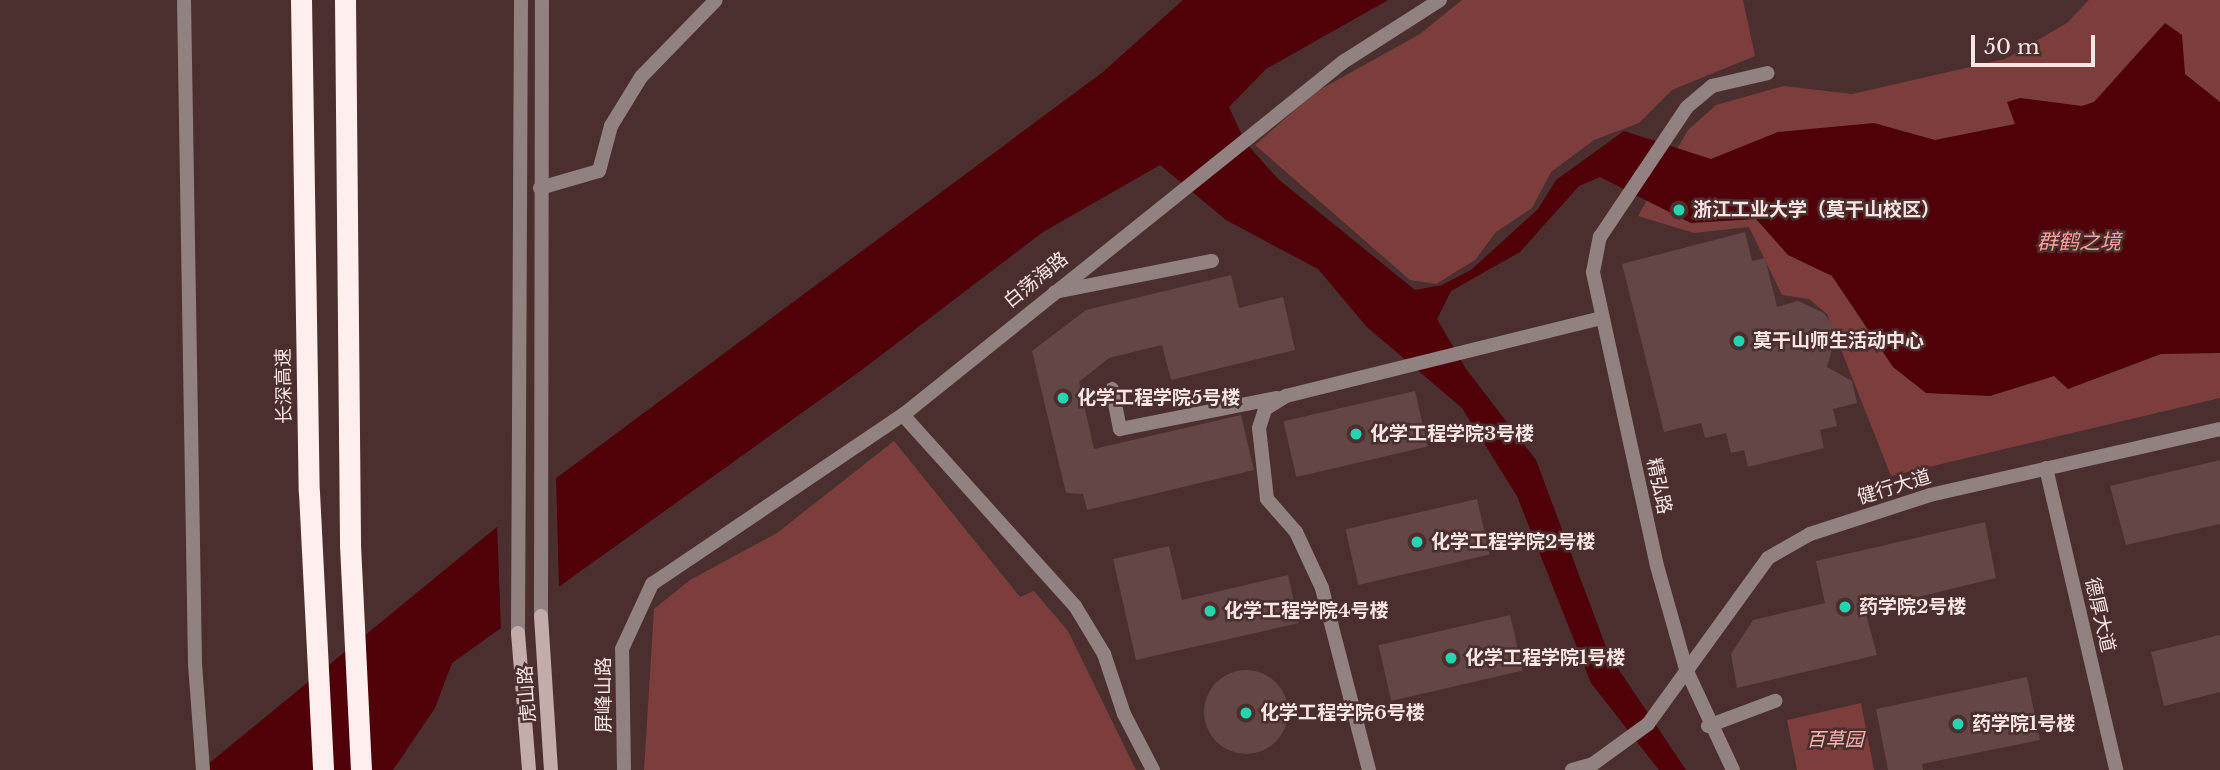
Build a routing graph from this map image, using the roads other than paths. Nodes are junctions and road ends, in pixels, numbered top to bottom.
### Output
1 (184, 0) edge
2 (300, 0) edge
3 (345, 0) edge
4 (521, 0) edge
5 (542, 0) edge
6 (716, 0) edge
7 (1440, 0) edge
8 (1768, 73) dead end
9 (540, 188) junction
10 (1212, 261) dead end
11 (1051, 293) junction
12 (1602, 318) junction
13 (1112, 389) dead end
14 (1286, 396) junction
15 (903, 415) junction
16 (2220, 429) edge
17 (2046, 468) junction
18 (652, 584) joint
19 (541, 616) joint
20 (518, 634) joint
21 (1686, 669) junction
22 (1775, 701) dead end
23 (1708, 726) junction
24 (204, 770) edge
25 (323, 770) edge
26 (362, 770) edge
27 (529, 770) edge
28 (551, 770) edge
29 (624, 770) edge
30 (1153, 770) edge
31 (1368, 770) edge
32 (1572, 770) edge
33 (1733, 770) edge
34 (2116, 770) edge

1 - 24 street
2 - 25 highway, 长深高速
3 - 26 highway
4 - 20 street
5 - 9 street
6 - 9 street
7 - 11 street, 白荡海路
8 - 12 street, 精弘路
9 - 19 street
10 - 11 street
11 - 15 street, 白荡海路
12 - 14 street
12 - 21 street, 精弘路
13 - 14 street
14 - 31 street
15 - 18 street, 白荡海路
15 - 30 street
16 - 17 street, 健行大道
17 - 21 street, 健行大道
17 - 34 street, 德厚大道
18 - 29 street, 屏峰山路
19 - 28 main road, 虎山路
20 - 27 main road, 虎山路
21 - 23 street, 精弘路
21 - 32 street, 健行大道
22 - 23 street
23 - 33 street, 精弘路

